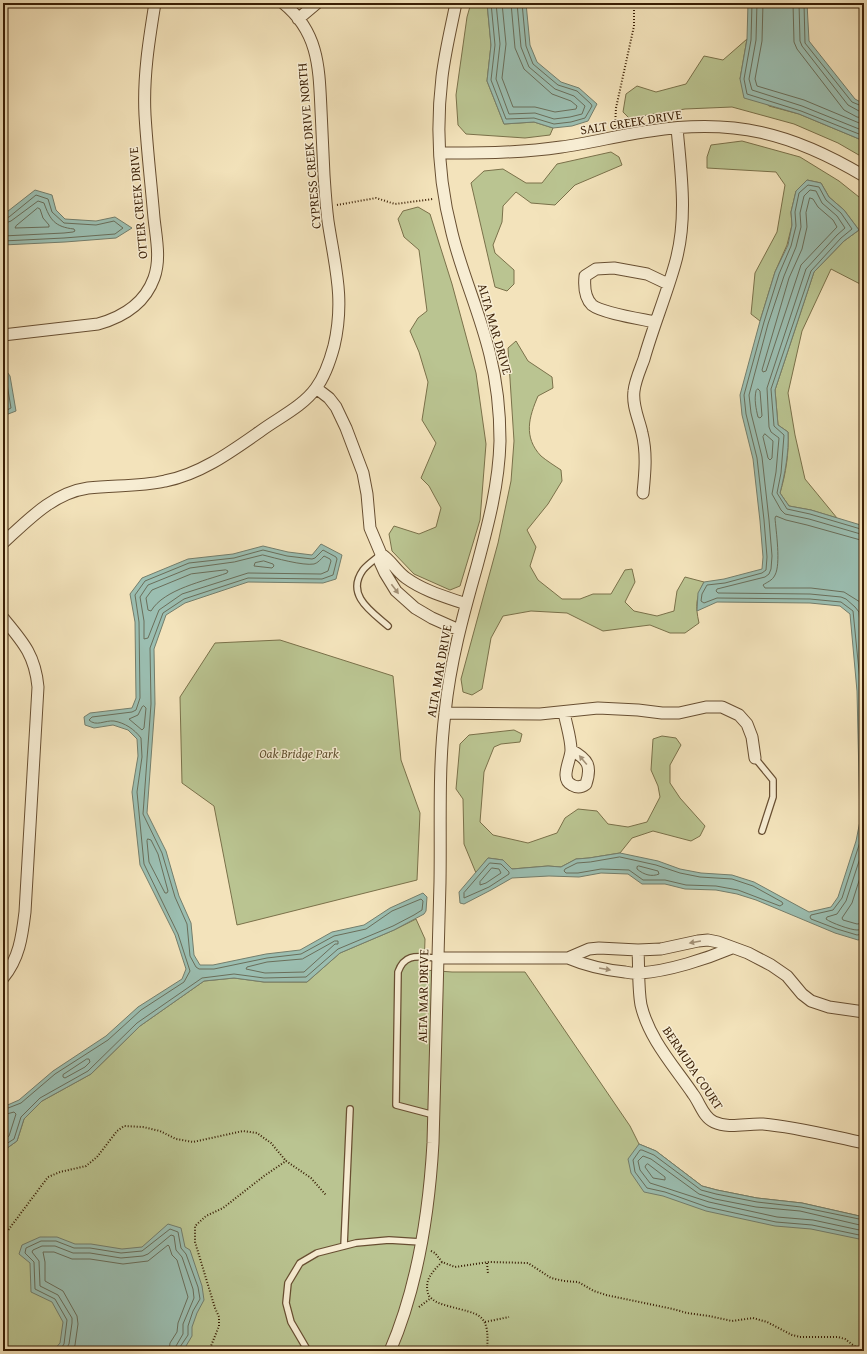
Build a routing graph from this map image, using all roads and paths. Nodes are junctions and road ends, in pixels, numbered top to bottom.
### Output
1 (155, 3) edge
2 (283, 3) edge
3 (317, 3) edge
4 (456, 3) edge
5 (634, 3) edge
6 (298, 19) junction
7 (677, 128) junction
8 (615, 138) junction
9 (440, 153) junction
10 (864, 176) edge
11 (445, 197) junction
12 (326, 206) junction
13 (668, 284) junction
14 (655, 322) junction
15 (3, 335) edge
16 (316, 388) junction
17 (643, 493) dead end
18 (3, 543) edge
19 (381, 554) junction
20 (466, 604) junction
21 (3, 618) edge
22 (388, 626) dead end
23 (459, 630) junction
24 (564, 712) junction
25 (445, 713) junction
26 (571, 750) dead end
27 (756, 758) joint
28 (762, 831) dead end
29 (732, 948) junction
30 (638, 950) junction
31 (437, 958) junction
32 (568, 958) junction
33 (639, 974) junction
34 (3, 978) edge
35 (864, 1012) edge
36 (350, 1109) dead end
37 (434, 1115) junction
38 (864, 1144) edge
39 (286, 1161) junction
40 (326, 1194) dead end
41 (3, 1237) edge
42 (344, 1246) junction
43 (420, 1246) junction
44 (442, 1262) junction
45 (487, 1263) junction
46 (488, 1274) dead end
47 (509, 1317) dead end
48 (485, 1322) junction
49 (209, 1351) edge
50 (308, 1351) edge
51 (390, 1351) edge
52 (486, 1351) edge
53 (861, 1351) edge

1 - 15 street, OTTER CREEK DRIVE
2 - 6 street, CYPRESS CREEK DRIVE NORTH
3 - 6 street
4 - 9 street, ALTA MAR DRIVE
5 - 8 path
6 - 12 street, CYPRESS CREEK DRIVE NORTH
7 - 8 street, SALT CREEK DRIVE
7 - 10 street, SALT CREEK DRIVE
7 - 13 street
8 - 9 street, SALT CREEK DRIVE
9 - 11 street, ALTA MAR DRIVE
11 - 12 path
11 - 20 street, ALTA MAR DRIVE
12 - 16 street, CYPRESS CREEK DRIVE NORTH
13 - 14 street
13 - 14 street
14 - 17 street
16 - 18 street, CYPRESS CREEK DRIVE NORTH
16 - 19 street
19 - 20 street
19 - 22 lane
19 -> 23 street
20 - 23 street, ALTA MAR DRIVE
21 - 34 street
23 - 25 street, ALTA MAR DRIVE
24 - 25 street
24 - 26 street
24 - 27 street
25 - 31 street, ALTA MAR DRIVE
27 - 28 lane
29 -> 30 street
29 - 33 street
29 - 35 street
30 - 32 street
30 - 33 street, BERMUDA COURT
31 - 32 street
31 - 37 street, ALTA MAR DRIVE
31 - 37 lane
32 -> 33 street
33 - 38 street, BERMUDA COURT
36 - 42 lane
37 - 43 street, ALTA MAR DRIVE
39 - 40 path
39 - 41 path
39 - 49 path
42 - 43 lane
42 - 50 lane
43 - 44 path
43 - 51 street, ALTA MAR DRIVE
44 - 45 path
44 - 48 path
45 - 46 path
45 - 53 path
47 - 48 path
48 - 52 path

